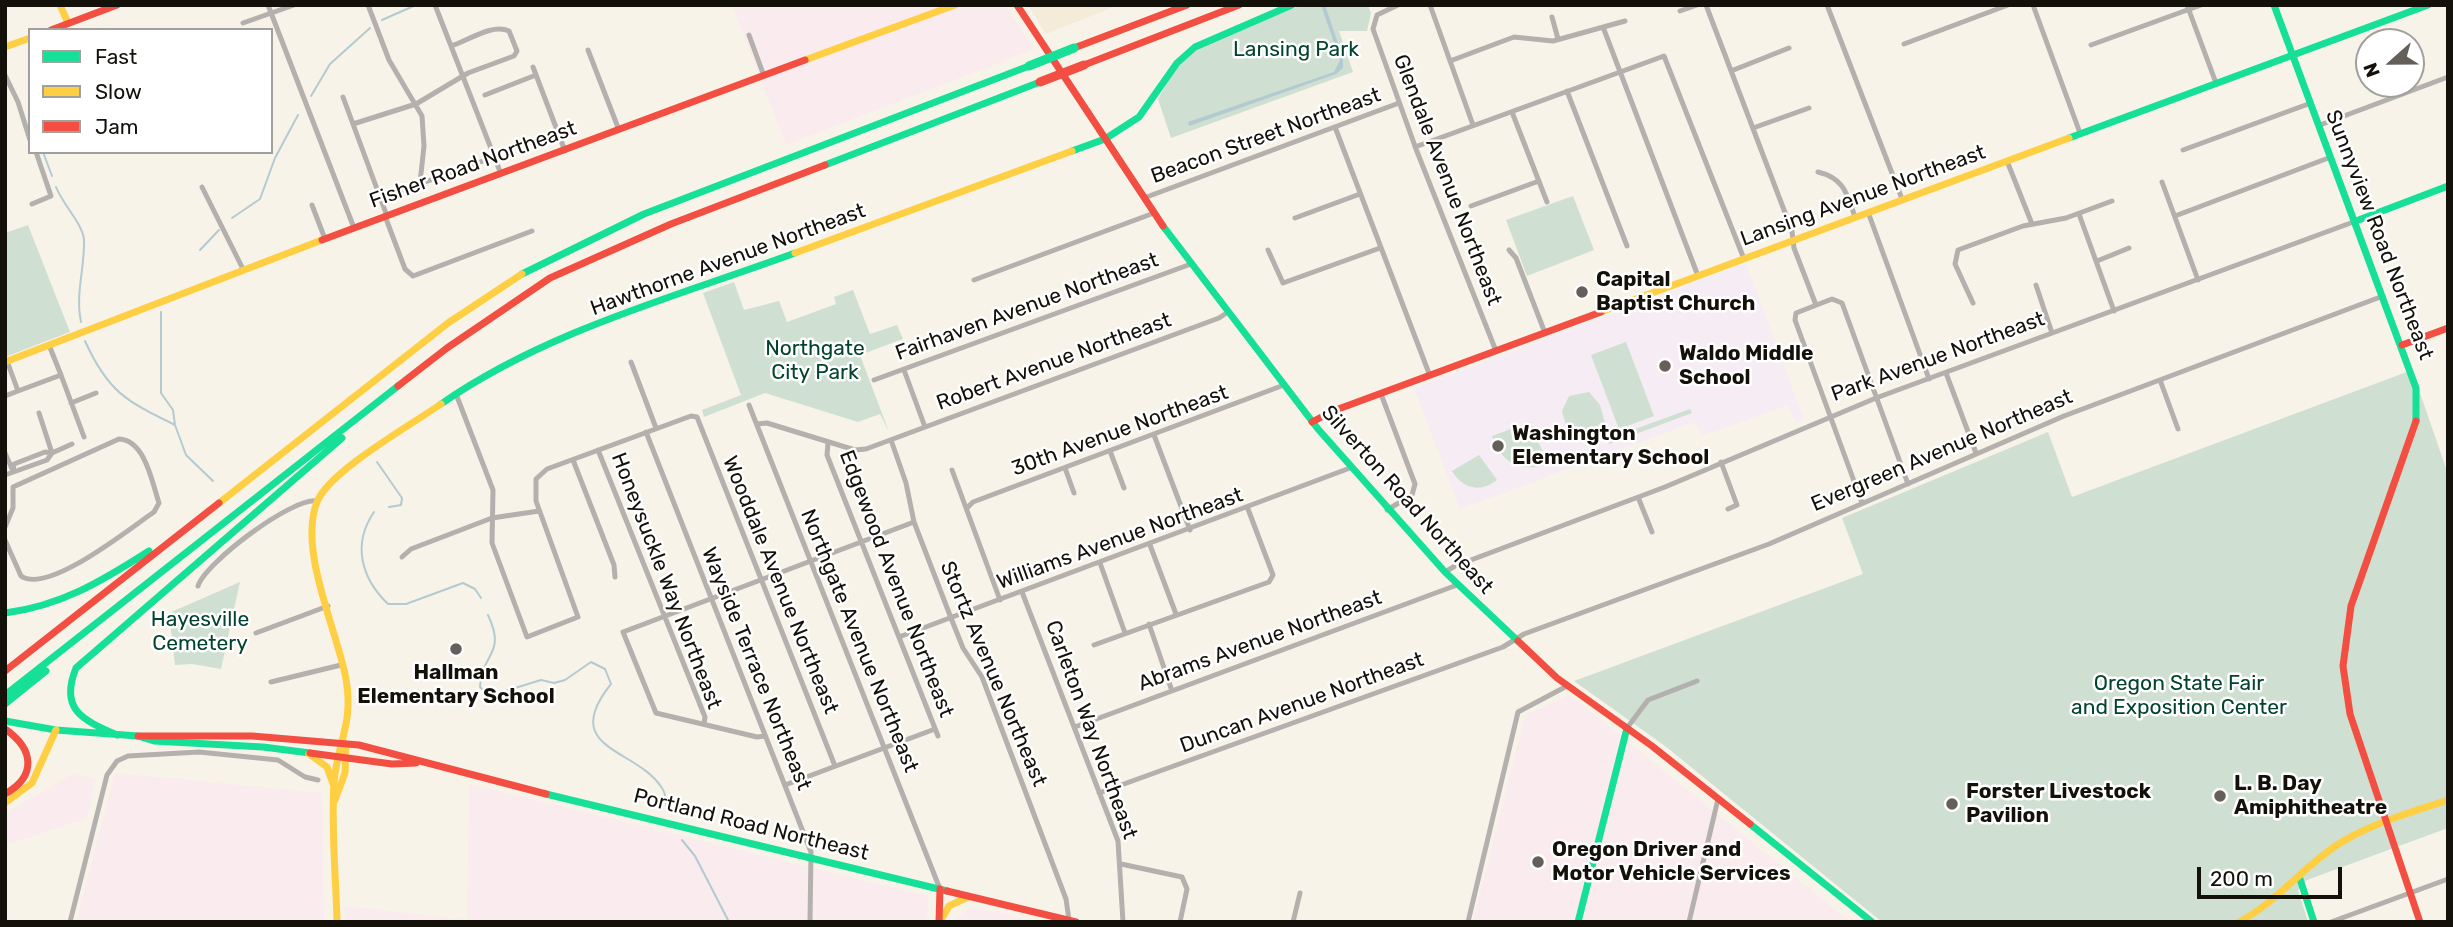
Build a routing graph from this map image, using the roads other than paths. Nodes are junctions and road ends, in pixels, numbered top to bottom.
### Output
1 (60, 5) edge
2 (117, 5) edge
3 (268, 5) edge
4 (294, 5) edge
5 (368, 5) edge
6 (435, 5) edge
7 (955, 5) edge
8 (1017, 5) edge
9 (1186, 5) edge
10 (1240, 5) edge
11 (1292, 5) edge
12 (1398, 5) edge
13 (1430, 5) edge
14 (1697, 5) edge
15 (1706, 5) edge
16 (1827, 5) edge
17 (2008, 5) edge
18 (2033, 5) edge
19 (2201, 5) edge
20 (2274, 5) edge
21 (2427, 5) edge
22 (2188, 7) edge
23 (1680, 11) dead end
24 (271, 13) junction
25 (1552, 17) dead end
26 (1625, 21) dead end
27 (68, 23) junction
28 (243, 23) dead end
29 (1603, 27) junction
30 (56, 28) edge
31 (749, 35) dead end
32 (28, 39) edge
33 (1558, 39) junction
34 (1904, 44) dead end
35 (2091, 45) dead end
36 (451, 46) junction
37 (5, 47) edge
38 (1789, 48) dead end
39 (588, 50) dead end
40 (2293, 55) junction
41 (1450, 61) junction
42 (533, 67) dead end
43 (1731, 71) junction
44 (1620, 72) junction
45 (5, 75) edge
46 (536, 75) junction
47 (765, 76) junction
48 (462, 77) junction
49 (2448, 77) edge
50 (2216, 83) junction
51 (1567, 91) junction
52 (485, 95) dead end
53 (343, 96) dead end
54 (1399, 103) junction
55 (2311, 103) junction
56 (416, 104) junction
57 (1810, 107) dead end
58 (1512, 112) junction
59 (353, 124) junction
60 (1473, 125) junction
61 (2320, 125) junction
62 (1335, 127) junction
63 (1753, 128) junction
64 (619, 130) junction
65 (2080, 133) junction
66 (28, 134) edge
67 (1105, 139) junction
68 (1415, 147) junction
69 (2183, 150) dead end
70 (565, 151) junction
71 (37, 154) edge
72 (494, 157) junction
73 (2331, 157) junction
74 (2007, 161) junction
75 (1818, 172) dead end
76 (501, 174) junction
77 (1539, 181) junction
78 (2162, 182) dead end
79 (419, 183) junction
80 (2448, 186) edge
81 (202, 187) dead end
82 (1360, 194) junction
83 (382, 198) junction
84 (1144, 198) junction
85 (1902, 199) junction
86 (2112, 201) dead end
87 (1547, 202) dead end
88 (32, 204) dead end
89 (312, 205) dead end
90 (1471, 206) dead end
91 (1868, 212) junction
92 (1154, 213) junction
93 (2079, 214) junction
94 (386, 216) junction
95 (2175, 216) junction
96 (1855, 217) junction
97 (1295, 218) dead end
98 (2356, 221) junction
99 (2032, 224) junction
100 (354, 228) junction
101 (532, 230) dead end
102 (325, 239) junction
103 (1793, 240) junction
104 (1626, 246) dead end
105 (1380, 248) junction
106 (2129, 248) dead end
107 (1268, 250) dead end
108 (1509, 250) dead end
109 (1744, 259) junction
110 (2097, 261) junction
111 (1191, 264) junction
112 (243, 269) junction
113 (1698, 276) junction
114 (975, 280) dead end
115 (2198, 280) junction
116 (2035, 285) dead end
117 (2383, 296) junction
118 (1973, 303) dead end
119 (1816, 305) junction
120 (2114, 311) junction
121 (1228, 312) junction
122 (2448, 328) edge
123 (1545, 333) junction
124 (2052, 333) junction
125 (49, 345) junction
126 (2402, 345) junction
127 (447, 348) junction
128 (1496, 351) junction
129 (6, 361) edge
130 (631, 362) dead end
131 (904, 370) junction
132 (1946, 373) junction
133 (61, 376) junction
134 (1430, 376) junction
135 (1929, 379) junction
136 (874, 380) dead end
137 (2160, 380) junction
138 (1284, 385) junction
139 (18, 391) junction
140 (96, 393) dead end
141 (456, 393) junction
142 (1381, 394) junction
143 (5, 396) edge
144 (1877, 398) junction
145 (71, 403) junction
146 (749, 405) dead end
147 (39, 413) dead end
148 (1830, 416) junction
149 (1312, 422) junction
150 (757, 424) junction
151 (925, 427) junction
152 (656, 428) junction
153 (2178, 429) dead end
154 (646, 432) junction
155 (1154, 435) junction
156 (84, 437) dead end
157 (891, 440) junction
158 (828, 443) junction
159 (72, 444) dead end
160 (598, 450) junction
161 (1110, 451) junction
162 (5, 453) edge
163 (52, 453) junction
164 (1976, 453) junction
165 (573, 460) junction
166 (1720, 462) junction
167 (1065, 468) junction
168 (1350, 468) junction
169 (952, 470) dead end
170 (13, 471) junction
171 (5, 475) edge
172 (1908, 484) junction
173 (1125, 488) dead end
174 (1074, 494) dead end
175 (1638, 497) junction
176 (317, 501) junction
177 (1862, 503) junction
178 (967, 508) junction
179 (1248, 509) junction
180 (1728, 509) dead end
181 (1387, 510) junction
182 (539, 511) junction
183 (492, 518) junction
184 (195, 522) junction
185 (914, 522) junction
186 (5, 527) edge
187 (1190, 530) junction
188 (1652, 532) dead end
189 (5, 540) edge
190 (861, 542) junction
191 (1150, 545) junction
192 (186, 553) junction
193 (402, 556) dead end
194 (810, 561) junction
195 (1100, 564) junction
196 (1445, 572) junction
197 (615, 577) dead end
198 (761, 579) junction
199 (1457, 585) junction
200 (198, 586) dead end
201 (1022, 592) junction
202 (710, 598) junction
203 (1000, 600) junction
204 (328, 606) junction
205 (5, 613) edge
206 (1176, 614) junction
207 (664, 616) junction
208 (951, 618) junction
209 (1149, 624) junction
210 (256, 633) dead end
211 (1125, 633) junction
212 (899, 637) junction
213 (1514, 640) junction
214 (1094, 645) dead end
215 (341, 665) junction
216 (5, 671) edge
217 (1697, 681) dead end
218 (271, 682) dead end
219 (1567, 686) junction
220 (1172, 691) junction
221 (5, 695) edge
222 (5, 705) edge
223 (7, 724) edge
224 (704, 724) junction
225 (1074, 727) junction
226 (1627, 727) junction
227 (935, 729) junction
228 (55, 730) junction
229 (117, 735) junction
230 (138, 736) junction
231 (765, 736) junction
232 (938, 736) dead end
233 (346, 744) junction
234 (885, 748) junction
235 (307, 752) junction
236 (344, 757) junction
237 (417, 763) junction
238 (835, 766) junction
239 (318, 780) dead end
240 (333, 784) junction
241 (785, 785) junction
242 (1100, 793) junction
243 (5, 794) edge
244 (1718, 799) junction
245 (335, 800) junction
246 (2448, 800) edge
247 (5, 803) edge
248 (2386, 822) junction
249 (812, 858) junction
250 (1121, 864) junction
251 (2300, 879) junction
252 (2448, 879) edge
253 (940, 889) junction
254 (1300, 892) dead end
255 (2411, 893) junction
256 (971, 897) junction
257 (1072, 921) edge
258 (70, 922) edge
259 (337, 922) edge
260 (810, 922) edge
261 (940, 922) edge
262 (1123, 922) edge
263 (1180, 922) edge
264 (1293, 922) edge
265 (1468, 922) edge
266 (1578, 922) edge
267 (1689, 922) edge
268 (1872, 922) edge
269 (2239, 922) edge
270 (2314, 922) edge
271 (2331, 922) edge
272 (2420, 922) edge

1 - 27 main road
2 - 27 main road
3 - 24 street
4 - 24 street
5 - 56 street
6 - 36 street
7 - 47 main road, Fisher Road Northeast
8 - 67 main road, Silverton Road Northeast
9 - 184 main road, bridge
10 - 127 main road, bridge
11 - 67 main road, Hawthorne Avenue Northeast
12 - 54 street, Glendale Avenue Northeast
13 - 41 street
14 - 23 street
15 - 43 street
16 - 85 street
17 - 34 street
18 - 65 street
19 - 22 street
20 - 40 main road, Sunnyview Road Northeast
21 - 40 main road, Lansing Avenue Northeast
22 - 35 street
22 - 50 street
24 - 28 street
24 - 100 street
25 - 33 street
26 - 29 street
27 - 30 main road
29 - 33 street
29 - 44 street
31 - 47 street
32 - 37 main road
33 - 41 street
36 - 48 street
36 - 48 street
38 - 43 street
39 - 64 street
40 - 50 main road, Lansing Avenue Northeast
40 - 55 main road, Sunnyview Road Northeast
41 - 60 street
42 - 46 street
43 - 63 street
44 - 51 street
44 - 109 street
44 - 113 street
45 - 66 street
46 - 52 street
46 - 70 street
47 - 64 main road, Fisher Road Northeast
48 - 56 street
48 - 72 street
49 - 61 street
50 - 65 main road, Lansing Avenue Northeast
51 - 58 street
51 - 104 street
53 - 59 street
54 - 62 street, Beacon Street Northeast
54 - 68 street, Glendale Avenue Northeast
55 - 61 main road, Sunnyview Road Northeast
55 - 69 street
56 - 59 street
56 - 79 street
57 - 63 street
58 - 60 street
58 - 77 street
59 - 83 street
60 - 68 street
61 - 73 main road, Sunnyview Road Northeast
62 - 82 street
62 - 84 street, Beacon Street Northeast
63 - 103 street
64 - 70 main road, Fisher Road Northeast
65 - 74 main road, Lansing Avenue Northeast
67 - 84 main road, Silverton Road Northeast
67 - 141 main road, Hawthorne Avenue Northeast
68 - 128 street, Glendale Avenue Northeast
70 - 76 main road, Fisher Road Northeast
71 - 88 street
72 - 76 street
72 - 79 street
73 - 95 street
73 - 98 main road, Sunnyview Road Northeast
74 - 85 main road, Lansing Avenue Northeast
74 - 99 street
75 - 96 street
76 - 94 main road, Fisher Road Northeast
77 - 87 street
77 - 90 street
78 - 95 street
79 - 83 street
80 - 98 main road, Park Avenue Northeast
81 - 112 street
82 - 97 street
82 - 105 street
83 - 94 street
84 - 92 main road, Silverton Road Northeast
85 - 91 main road, Lansing Avenue Northeast
86 - 93 street
89 - 102 street
91 - 96 main road, Lansing Avenue Northeast
91 - 135 street
92 - 111 main road, Silverton Road Northeast
92 - 114 street
93 - 99 street
93 - 110 street
94 - 100 main road, Fisher Road Northeast
94 - 101 street
95 - 115 street
96 - 103 main road, Lansing Avenue Northeast
98 - 115 street, Park Avenue Northeast
98 - 117 main road, Sunnyview Road Northeast
99 - 118 street
100 - 102 main road, Fisher Road Northeast
102 - 112 main road, Fisher Road Northeast
103 - 109 main road, Lansing Avenue Northeast
103 - 119 street
105 - 107 street
105 - 134 street
106 - 110 street
108 - 123 street
109 - 113 main road, Lansing Avenue Northeast
110 - 120 street
111 - 121 main road, Silverton Road Northeast
111 - 131 street, Fairhaven Avenue Northeast
112 - 125 main road, Fisher Road Northeast
113 - 123 main road, Lansing Avenue Northeast
115 - 120 street, Park Avenue Northeast
116 - 124 street
117 - 126 main road, Sunnyview Road Northeast
117 - 137 street, Evergreen Avenue Northeast
119 - 144 street
119 - 148 street
120 - 124 street, Park Avenue Northeast
121 - 138 main road, Silverton Road Northeast
121 - 151 street, Robert Avenue Northeast
122 - 126 main road
123 - 128 main road, Lansing Avenue Northeast
124 - 132 street, Park Avenue Northeast
125 - 129 main road, Fisher Road Northeast
125 - 133 street
126 - 248 main road, Sunnyview Road Northeast
127 - 192 main road
127 - 229 main road
128 - 134 main road, Lansing Avenue Northeast
129 - 139 street
130 - 152 street
131 - 136 street, Fairhaven Avenue Northeast
131 - 151 street
132 - 135 street, Park Avenue Northeast
132 - 164 street
133 - 139 street
133 - 145 street
134 - 142 main road, Lansing Avenue Northeast
135 - 144 street, Park Avenue Northeast
137 - 153 street
137 - 164 street, Evergreen Avenue Northeast
138 - 149 main road, Silverton Road Northeast
138 - 155 street, 30th Avenue Northeast
139 - 143 street
140 - 145 street
141 - 176 main road, Hawthorne Avenue Northeast
141 - 183 street
142 - 149 main road, Lansing Avenue Northeast
142 - 181 street
144 - 148 street, Park Avenue Northeast
144 - 172 street
145 - 156 street
146 - 150 street, Northgate Avenue Northeast
147 - 163 street
148 - 166 street, Park Avenue Northeast
148 - 177 street
149 - 168 main road, Silverton Road Northeast
150 - 158 street, Robert Avenue Northeast
150 - 194 street, Northgate Avenue Northeast
151 - 157 street, Robert Avenue Northeast
152 - 154 street
152 - 198 street, Wooddale Avenue Northeast
154 - 160 street
154 - 202 street, Wayside Terrace Northeast
155 - 161 street, 30th Avenue Northeast
155 - 187 street
157 - 158 street, Robert Avenue Northeast
157 - 185 street, Stortz Avenue Northeast
158 - 190 street, Edgewood Avenue Northeast
159 - 163 street
160 - 165 street
160 - 207 street, Honeysuckle Way Northeast
161 - 167 street, 30th Avenue Northeast
161 - 173 street
162 - 170 street
163 - 170 street
164 - 172 street, Evergreen Avenue Northeast
165 - 182 street
165 - 197 street
166 - 175 street, Park Avenue Northeast
166 - 180 street
167 - 174 street
167 - 178 street, 30th Avenue Northeast
168 - 179 street, Williams Avenue Northeast
168 - 181 main road, Silverton Road Northeast
169 - 178 street
170 - 171 street
172 - 177 street, Evergreen Avenue Northeast
175 - 188 street
175 - 196 street, Park Avenue Northeast
176 - 200 street
176 - 204 main road
177 - 213 street, Evergreen Avenue Northeast
178 - 203 street
179 - 187 street, Williams Avenue Northeast
179 - 206 street
181 - 196 main road, Silverton Road Northeast
182 - 183 street
182 - 183 street
183 - 193 street
184 - 205 main road
184 - 216 main road
185 - 190 street
185 - 208 street, Stortz Avenue Northeast
186 - 189 street
187 - 191 street, Williams Avenue Northeast
190 - 194 street
190 - 212 street, Edgewood Avenue Northeast
191 - 195 street, Williams Avenue Northeast
191 - 206 street
192 - 221 main road
192 - 222 main road
194 - 198 street
194 - 234 street, Northgate Avenue Northeast
195 - 201 street, Williams Avenue Northeast
195 - 211 street
196 - 199 main road, Silverton Road Northeast
198 - 202 street
198 - 238 street, Wooddale Avenue Northeast
199 - 213 main road, Silverton Road Northeast
199 - 220 street, Abrams Avenue Northeast
201 - 203 street, Williams Avenue Northeast
201 - 225 street, Carleton Way Northeast
202 - 207 street
202 - 231 street, Wayside Terrace Northeast
203 - 208 street, Williams Avenue Northeast
204 - 210 street
204 - 215 main road
206 - 209 street
207 - 224 street, Honeysuckle Way Northeast
207 - 224 street
208 - 212 street, Williams Avenue Northeast
208 - 257 street, Stortz Avenue Northeast
209 - 211 street
209 - 220 street
211 - 214 street
212 - 227 street, Edgewood Avenue Northeast
213 - 219 main road, Silverton Road Northeast
213 - 242 street, Duncan Avenue Northeast
215 - 218 street
215 - 233 main road
217 - 226 street
219 - 226 main road, Silverton Road Northeast
219 - 265 street
220 - 225 street, Abrams Avenue Northeast
223 - 228 main road, Portland Road Northeast
223 - 243 main road
224 - 231 street
225 - 242 street, Carleton Way Northeast
226 - 244 main road, Silverton Road Northeast
226 - 266 main road
227 - 232 street, Edgewood Avenue Northeast
227 - 234 street
228 - 229 main road, Portland Road Northeast
228 - 247 main road
229 - 230 main road, Portland Road Northeast
230 - 233 main road, Portland Road Northeast
230 - 235 main road, Portland Road Northeast
231 - 241 street, Wayside Terrace Northeast
233 - 236 main road
233 - 237 main road, Portland Road Northeast
234 - 238 street
234 - 253 street, Northgate Avenue Northeast
235 - 236 main road, Portland Road Northeast
235 - 240 main road
236 - 237 main road, Portland Road Northeast
236 - 240 main road
236 - 245 main road
237 - 249 main road, Portland Road Northeast
238 - 241 street
239 - 258 street
240 - 245 main road
241 - 249 street, Wayside Terrace Northeast
242 - 250 street, Carleton Way Northeast
244 - 267 street
244 - 268 main road, Silverton Road Northeast
245 - 259 main road
246 - 248 main road
248 - 251 main road
248 - 255 main road, Sunnyview Road Northeast
249 - 253 main road, Portland Road Northeast
249 - 260 street, Wayside Terrace Northeast
250 - 262 street, Carleton Way Northeast
250 - 263 street
251 - 269 main road
251 - 270 main road
252 - 255 street
253 - 256 main road, Portland Road Northeast
253 - 261 main road
254 - 264 street
255 - 271 street
255 - 272 main road, Sunnyview Road Northeast
256 - 257 main road, Portland Road Northeast
256 - 261 main road

